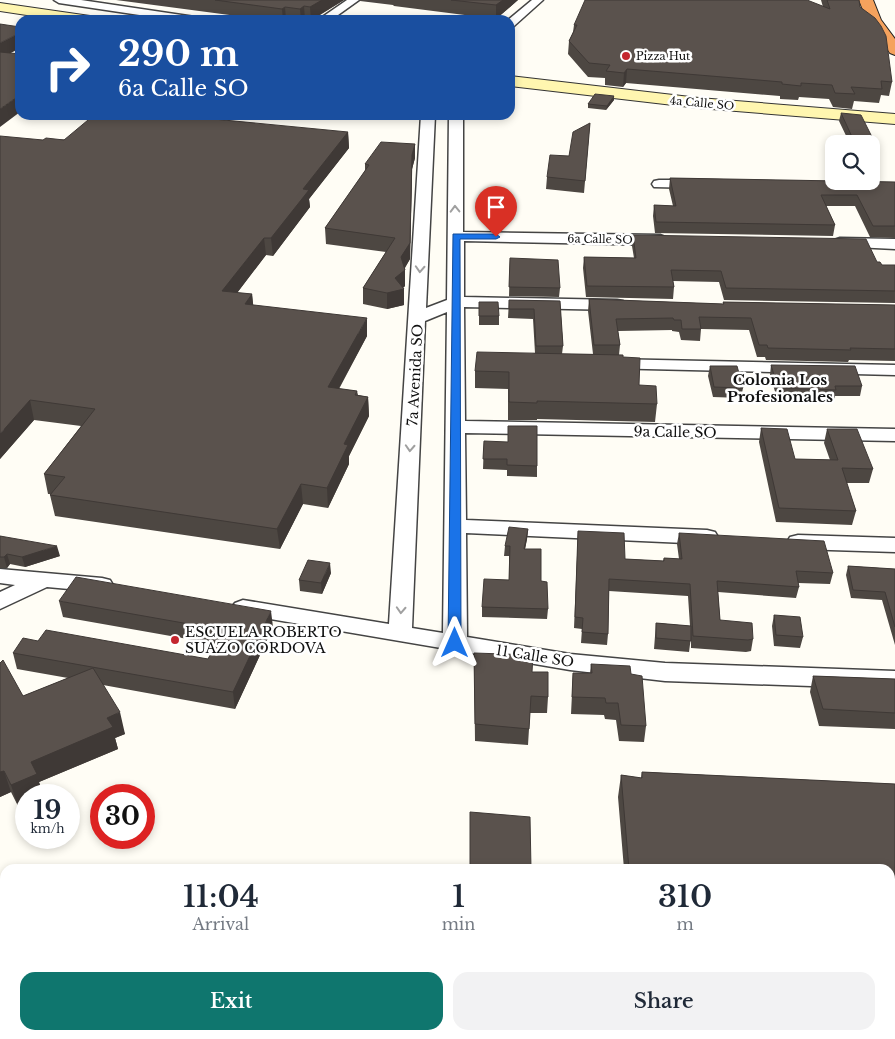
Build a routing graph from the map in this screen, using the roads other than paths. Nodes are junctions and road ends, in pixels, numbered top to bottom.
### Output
1 (59, 0) edge
2 (354, 0) edge
3 (538, 0) edge
4 (866, 0) edge
5 (147, 4) dead end
6 (0, 7) edge
7 (133, 11) junction
8 (55, 15) edge
9 (161, 15) edge
10 (332, 15) edge
11 (515, 20) edge
12 (895, 50) edge
13 (515, 82) edge
14 (895, 119) edge
15 (429, 120) edge
16 (454, 120) edge
17 (440, 157) junction
18 (659, 184) dead end
19 (708, 184) edge
20 (456, 236) junction
21 (675, 240) edge
22 (825, 243) edge
23 (895, 244) edge
24 (456, 302) junction
25 (635, 305) edge
26 (418, 318) junction
27 (456, 361) junction
28 (476, 361) edge
29 (596, 364) edge
30 (895, 370) edge
31 (456, 427) junction
32 (895, 435) edge
33 (455, 526) junction
34 (728, 538) edge
35 (775, 541) edge
36 (895, 545) edge
37 (0, 576) edge
38 (42, 580) junction
39 (118, 588) edge
40 (0, 601) edge
41 (224, 605) edge
42 (400, 634) junction
43 (455, 643) junction
44 (895, 680) edge

1 - 7 street
2 - 10 street
3 - 11 street
4 - 12 highway
5 - 7 street
6 - 8 street
7 - 9 street
13 - 14 street, 4a Calle SO
15 - 17 street, 7a Avenida SO
16 - 17 street, 7a Avenida SO
20 -> 17 street, 7a Avenida SO
17 -> 26 street, 7a Avenida SO
18 - 19 street
20 - 21 street, 6a Calle SO
20 - 24 street, 7a Avenida SO
22 - 23 street
24 - 25 street
24 - 26 street
24 - 27 street, 7a Avenida SO
26 -> 42 street, 7a Avenida SO
27 - 28 street
27 - 31 street, 7a Avenida SO
29 - 30 street
31 - 32 street, 9a Calle SO
31 - 33 street, 7a Avenida SO
33 - 34 street
33 - 43 street, 7a Avenida SO
35 - 36 street
37 - 38 street
38 - 39 street
38 - 40 street
41 - 42 street, 11 Calle SO
42 - 43 street, 11 Calle SO
43 - 44 street, 11 Calle SO

